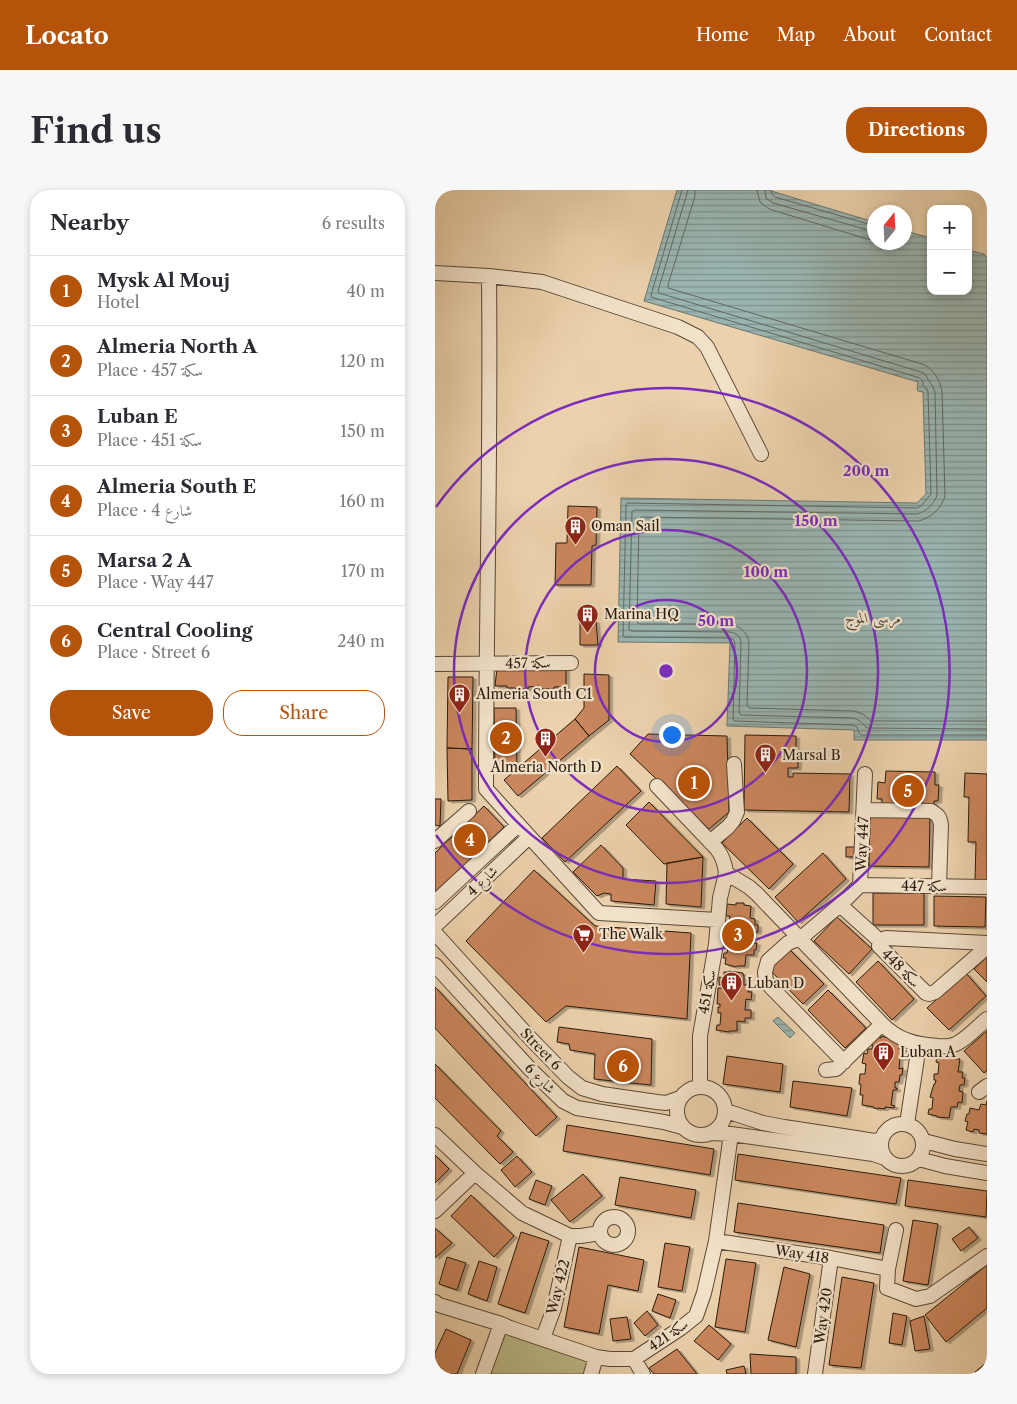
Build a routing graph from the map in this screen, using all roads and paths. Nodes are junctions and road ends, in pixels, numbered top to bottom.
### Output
1 (435, 273) edge
2 (489, 276) junction
3 (761, 454) dead end
4 (571, 663) dead end
5 (435, 664) edge
6 (486, 664) junction
7 (734, 764) dead end
8 (865, 774) dead end
9 (657, 786) dead end
10 (864, 810) junction
11 (469, 811) dead end
12 (518, 825) junction
13 (529, 837) junction
14 (435, 842) edge
15 (710, 842) junction
16 (726, 873) junction
17 (860, 885) junction
18 (939, 886) junction
19 (749, 887) junction
20 (987, 887) edge
21 (720, 898) junction
22 (435, 902) edge
23 (840, 905) junction
24 (717, 920) junction
25 (435, 926) edge
26 (435, 933) edge
27 (801, 938) junction
28 (880, 941) junction
29 (987, 945) edge
30 (435, 965) edge
31 (987, 1019) edge
32 (882, 1024) junction
33 (919, 1045) junction
34 (844, 1062) junction
35 (826, 1070) dead end
36 (700, 1086) junction
37 (679, 1098) junction
38 (725, 1112) junction
39 (907, 1124) junction
40 (682, 1127) junction
41 (711, 1133) junction
42 (731, 1134) junction
43 (435, 1135) edge
44 (882, 1139) junction
45 (924, 1141) junction
46 (987, 1154) edge
47 (885, 1158) junction
48 (919, 1159) junction
49 (475, 1173) junction
50 (987, 1173) edge
51 (435, 1211) edge
52 (896, 1230) dead end
53 (600, 1233) dead end
54 (570, 1236) junction
55 (716, 1241) junction
56 (987, 1256) edge
57 (831, 1258) junction
58 (888, 1268) junction
59 (435, 1302) edge
60 (501, 1324) junction
61 (543, 1338) junction
62 (596, 1356) junction
63 (634, 1358) junction
64 (483, 1374) edge
65 (591, 1374) edge
66 (643, 1374) edge
67 (815, 1374) edge

1 - 2 street
2 - 3 street
2 - 6 street
4 - 6 street, سكة 457
5 - 6 street, سكة 457
6 - 12 street, سكة 457
7 - 15 street
8 - 10 street, Way 447
9 - 15 street
10 - 17 street, Way 447
10 - 18 street
11 - 14 street
12 - 13 street, سكة 457
12 - 22 street, شارع 4
13 - 24 street, سكة 457
13 - 25 street, شارع 4
15 - 16 street
16 - 19 street
16 - 21 street, سكة 451
17 - 18 street, سكة 447
17 - 23 street, Way 447
18 - 20 street, سكة 447
19 - 21 street
19 - 27 street
21 - 24 street, سكة 451
23 - 27 street, Way 447
23 - 28 street
24 - 36 street, سكة 451
26 - 37 street, Street 6
27 - 32 street
27 - 34 street, Way 447
28 - 29 street, سكة 448
28 - 29 street, سكة 448
30 - 40 street, شارع 6
31 - 33 street
32 - 33 street
32 - 34 street
33 - 39 street
34 - 35 street
36 - 37 street
36 - 38 street
37 - 40 street
38 - 41 street
38 - 44 street
39 - 44 street
39 - 45 street
40 - 41 street
41 - 42 street
42 - 47 street
42 - 55 street, سكة 421
43 - 49 street
44 - 47 street
45 - 46 street
45 - 48 street
47 - 48 street
48 - 50 street
49 - 51 street
49 - 54 street
52 - 58 street
53 - 54 street
54 - 61 street, Way 422
55 - 57 street, Way 418
55 - 63 street, سكة 421
56 - 58 street
57 - 58 street, Way 418
57 - 67 street, Way 420
59 - 60 street, سكة 421
60 - 61 street, سكة 421
60 - 64 street
61 - 62 street, سكة 421
62 - 63 street, سكة 421
62 - 65 street
63 - 66 street

